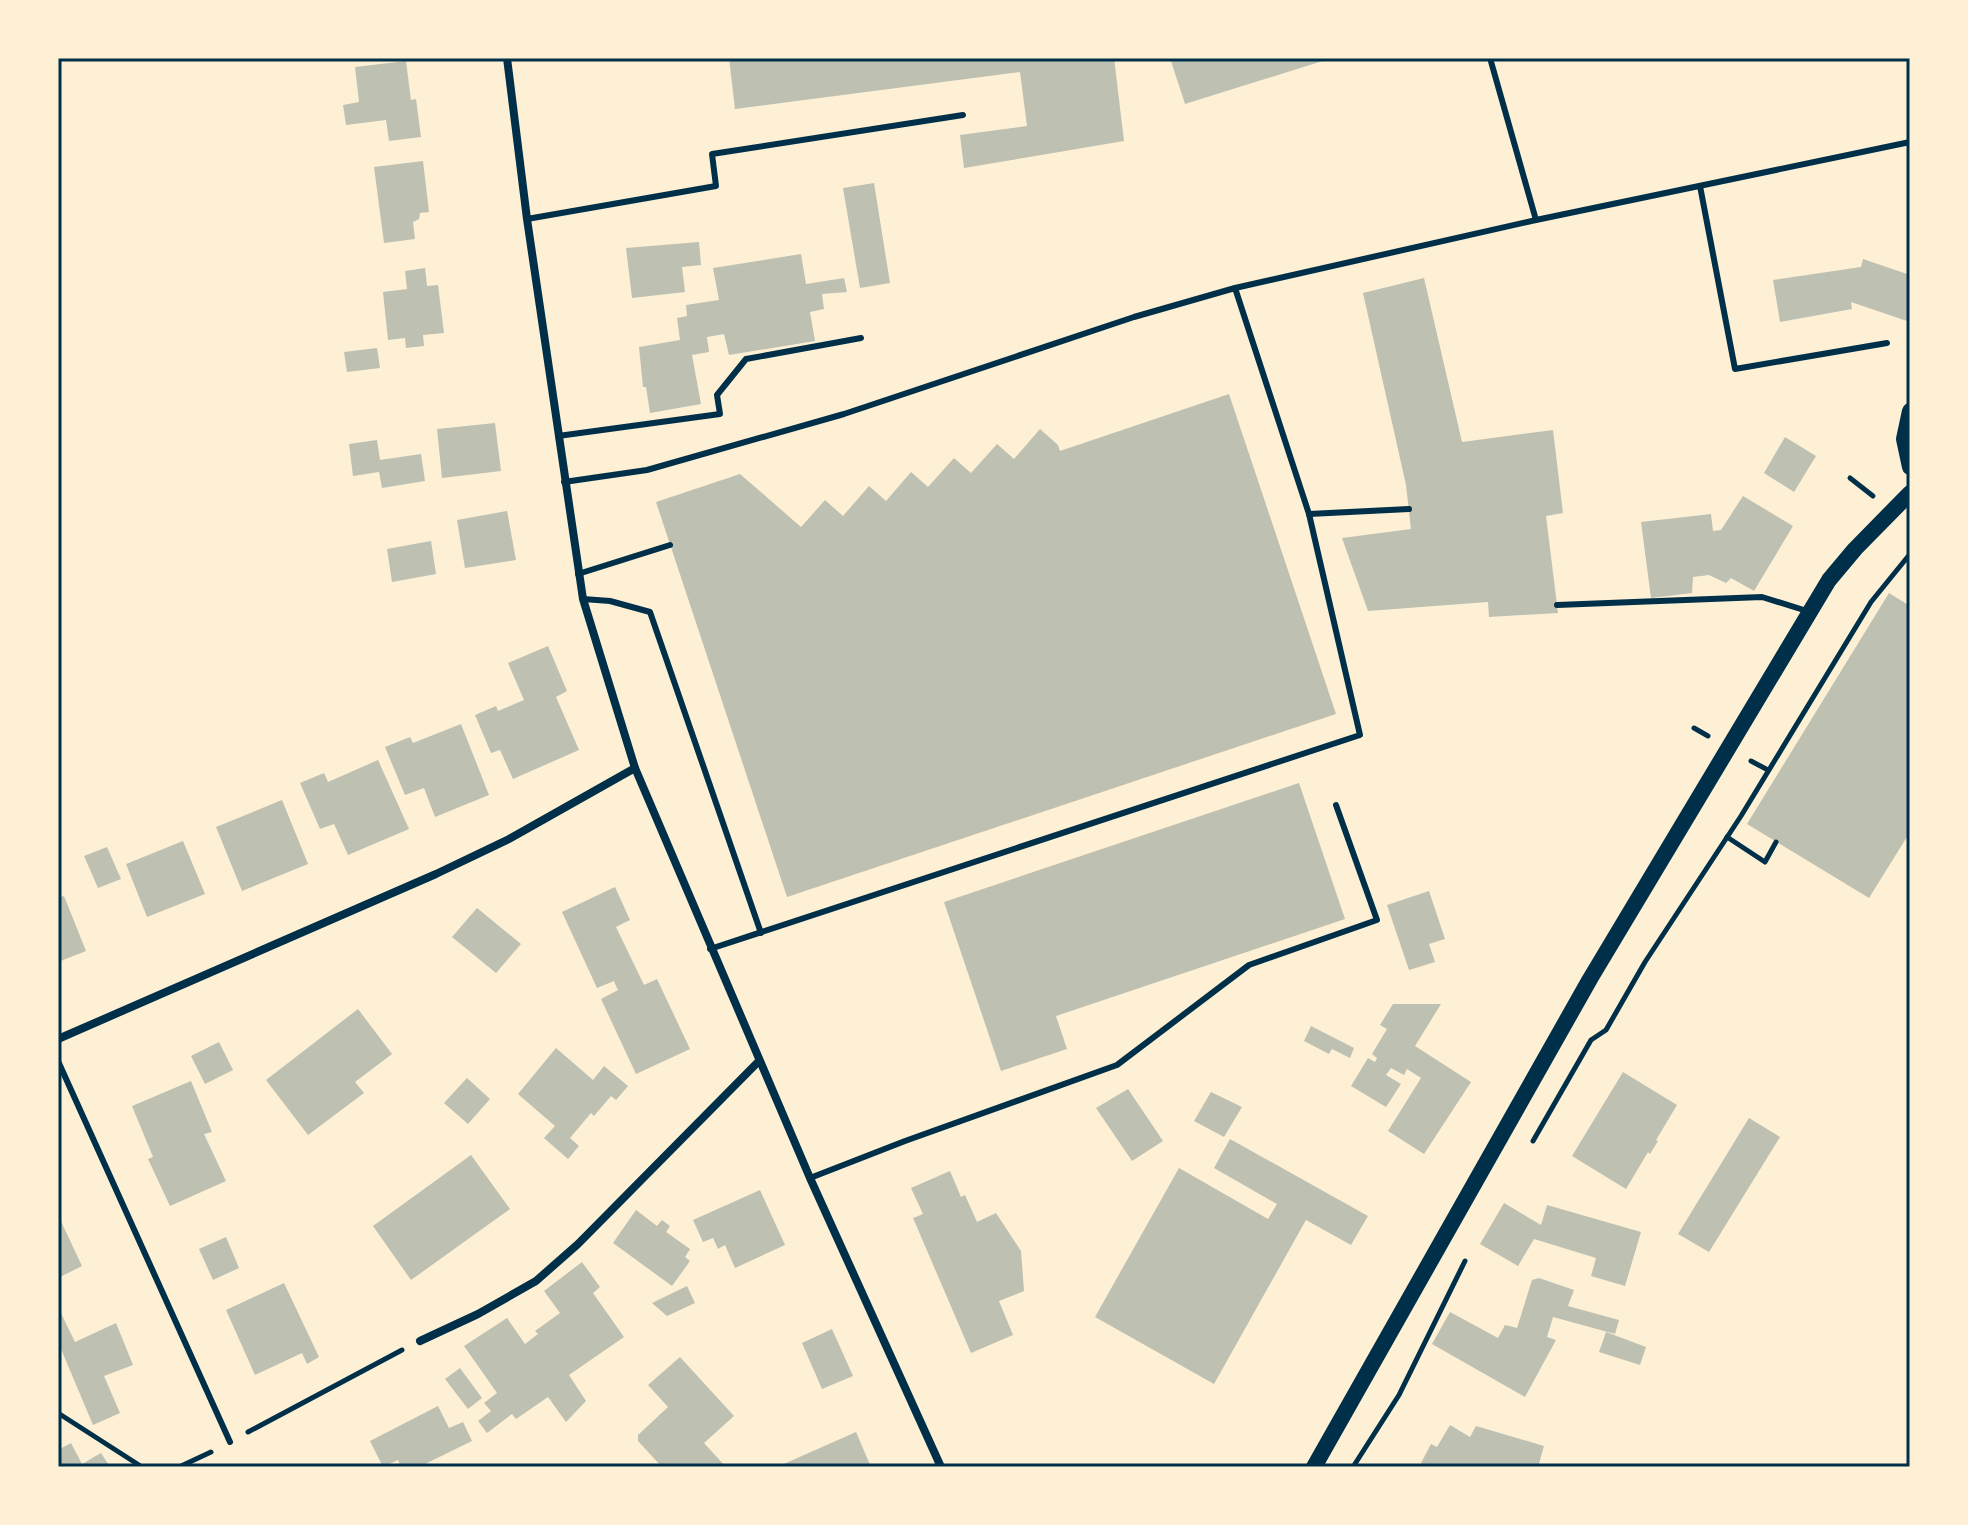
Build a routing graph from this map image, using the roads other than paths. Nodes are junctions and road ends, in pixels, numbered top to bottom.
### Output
1 (507, 58) edge
2 (1490, 58) edge
3 (963, 115) dead end
4 (1910, 142) edge
5 (1700, 186) junction
6 (527, 219) junction
7 (1536, 220) junction
8 (1235, 288) junction
9 (861, 338) dead end
10 (1887, 343) dead end
11 (1910, 411) edge
12 (558, 436) junction
13 (1910, 467) edge
14 (564, 482) junction
15 (1910, 493) edge
16 (1409, 509) dead end
17 (1309, 514) junction
18 (670, 545) dead end
19 (578, 574) junction
20 (583, 599) junction
21 (1557, 605) dead end
22 (1810, 612) junction
23 (635, 768) junction
24 (1336, 805) dead end
25 (761, 933) junction
26 (710, 949) junction
27 (58, 1039) edge
28 (58, 1061) edge
29 (759, 1061) junction
30 (810, 1178) junction
31 (420, 1341) road end
32 (230, 1442) road end
33 (941, 1467) edge
34 (1314, 1467) edge

1 - 6 street
2 - 7 lane
3 - 6 lane
4 - 5 lane
5 - 7 lane
5 - 10 lane
6 - 12 street
7 - 8 lane
8 - 14 lane
8 - 17 lane
9 - 12 lane
11 - 13 main road
12 - 14 street
14 - 19 street
15 - 22 main road
16 - 17 lane
17 - 25 lane
18 - 19 lane
19 - 20 street
20 - 23 street
20 - 25 lane
21 - 22 lane
22 - 34 main road
23 - 26 street
23 - 27 street
24 - 30 lane
25 - 26 lane
26 - 29 street
28 - 32 lane
29 - 30 street
29 - 31 street
30 - 33 street

